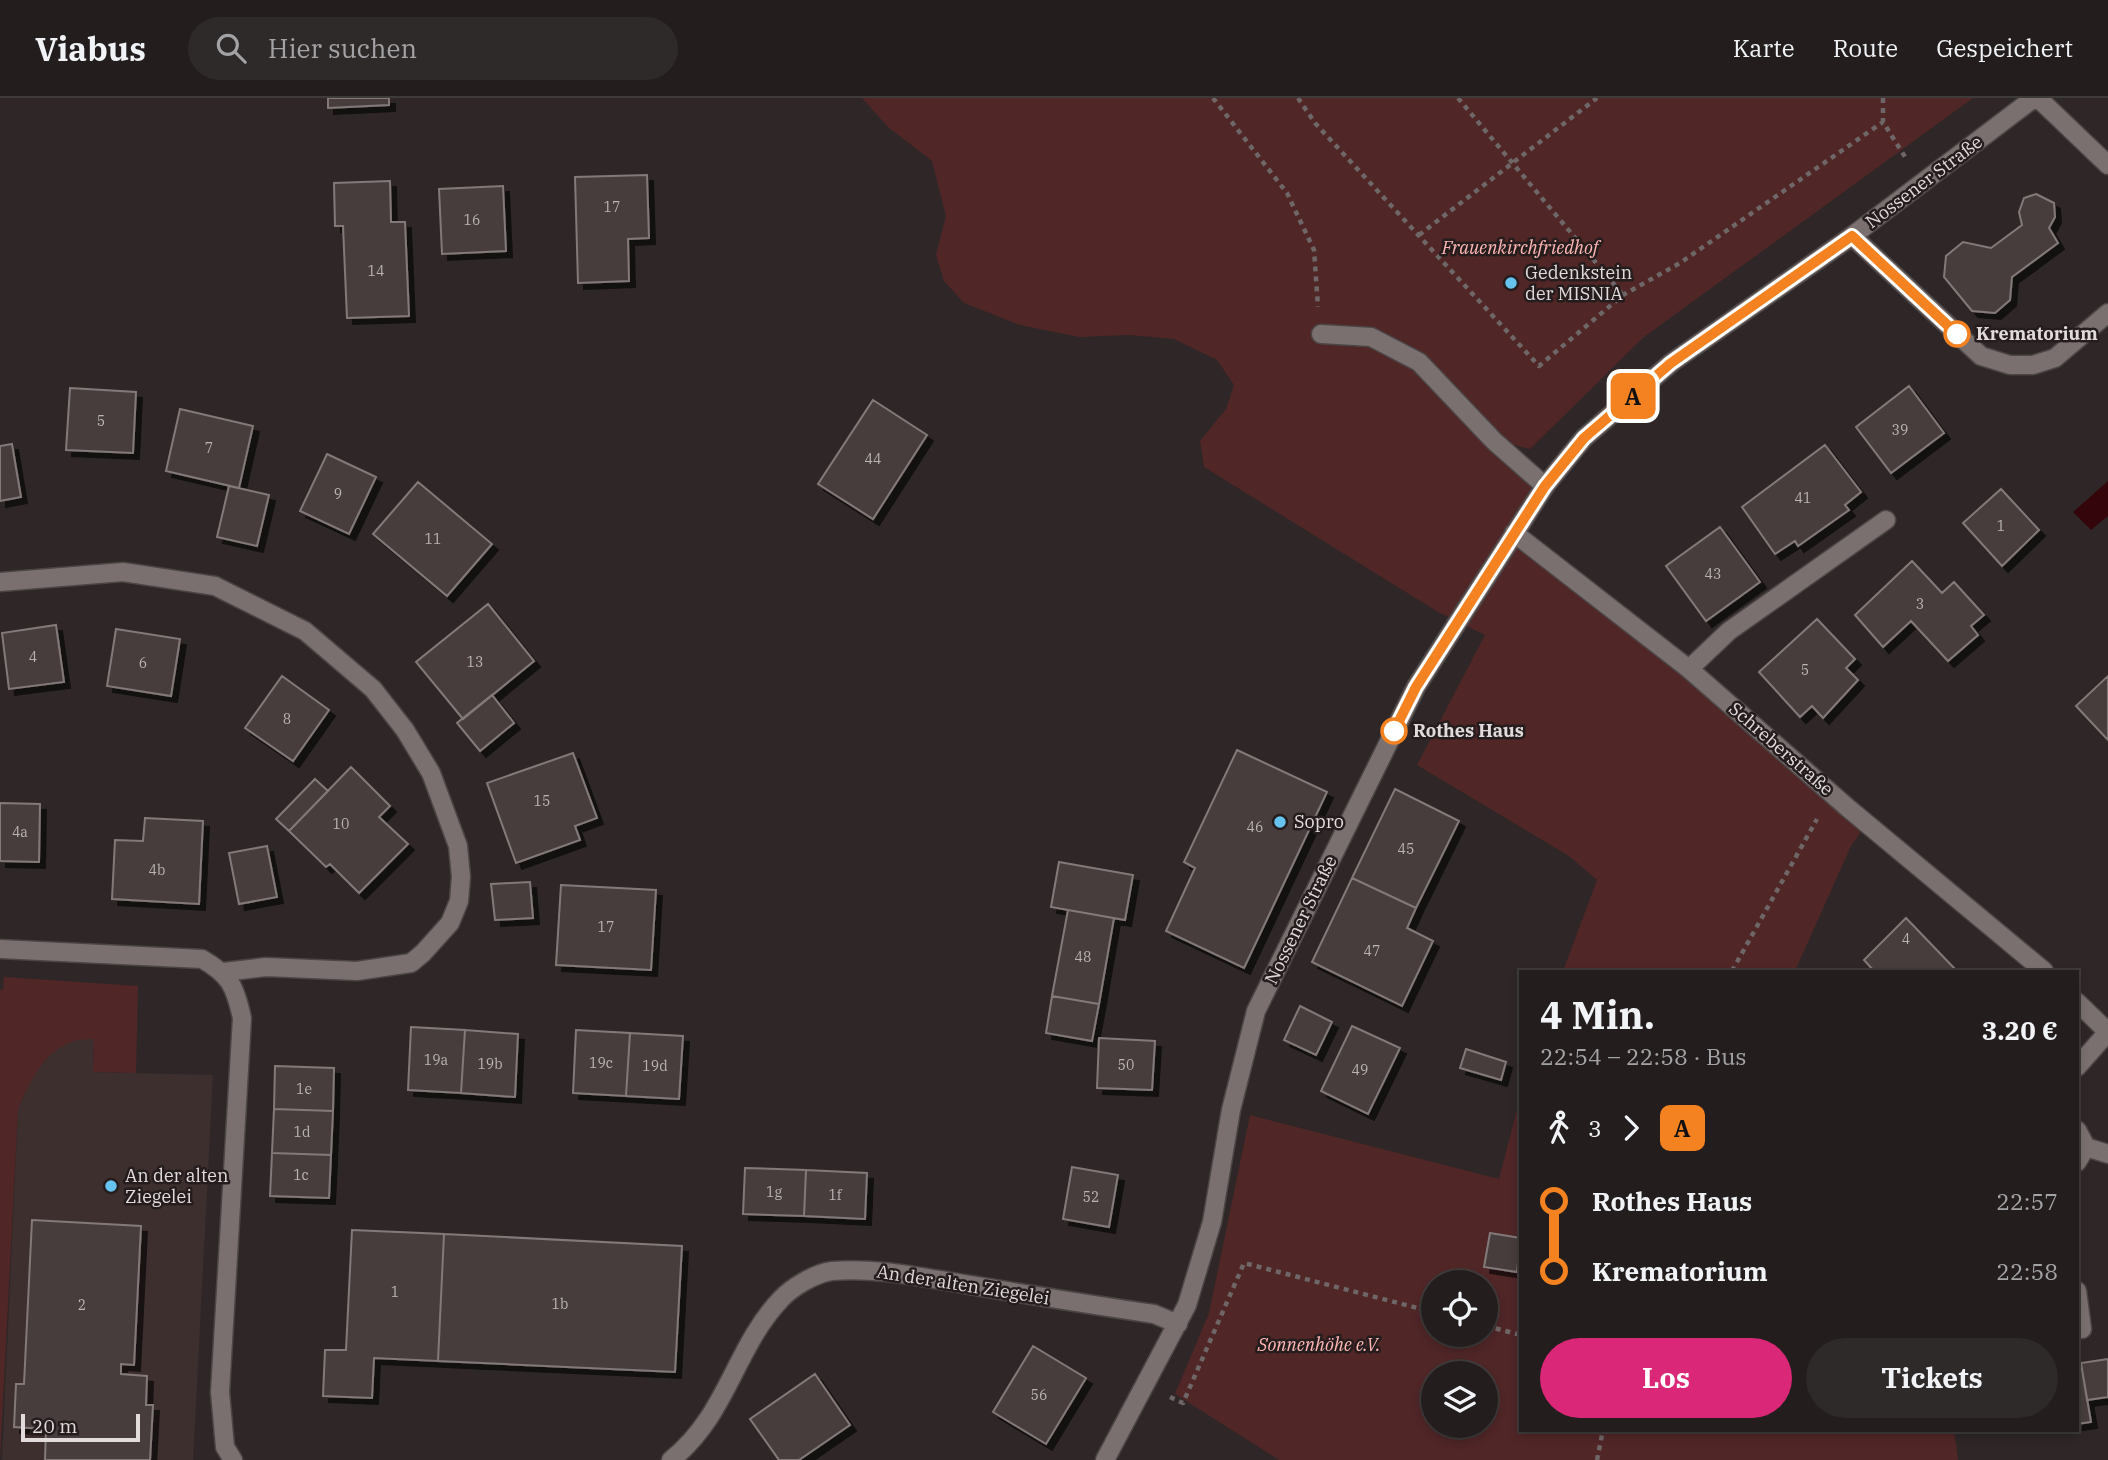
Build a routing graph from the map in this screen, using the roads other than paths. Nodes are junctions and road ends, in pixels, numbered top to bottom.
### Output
1 (2036, 98) edge
2 (2108, 165) edge
3 (1852, 236) junction
4 (2108, 313) edge
5 (1321, 334) road end
6 (1545, 486) junction
7 (1886, 520) dead end
8 (1514, 533) junction
9 (0, 582) edge
10 (1689, 668) junction
11 (0, 949) edge
12 (2043, 970) edge
13 (224, 972) junction
14 (2079, 1004) edge
15 (2108, 1032) edge
16 (2079, 1065) edge
17 (2080, 1146) edge
18 (2108, 1154) edge
19 (2079, 1306) edge
20 (1178, 1324) junction
21 (2082, 1329) dead end
22 (233, 1460) edge
23 (671, 1460) edge
24 (1105, 1460) edge

1 - 2 street
1 - 3 street, Nossener Straße
3 - 4 street
3 - 6 street, Nossener Straße
5 - 6 street
6 - 8 street, Nossener Straße
7 - 10 street
8 - 10 street, Schreberstraße
8 - 20 street, Nossener Straße
9 - 13 street
10 - 12 street, Schreberstraße
11 - 13 street
13 - 22 street
14 - 15 street
15 - 16 street
17 - 18 street
19 - 21 street
20 - 23 street, An der alten Ziegelei
20 - 24 street, Nossener Straße

